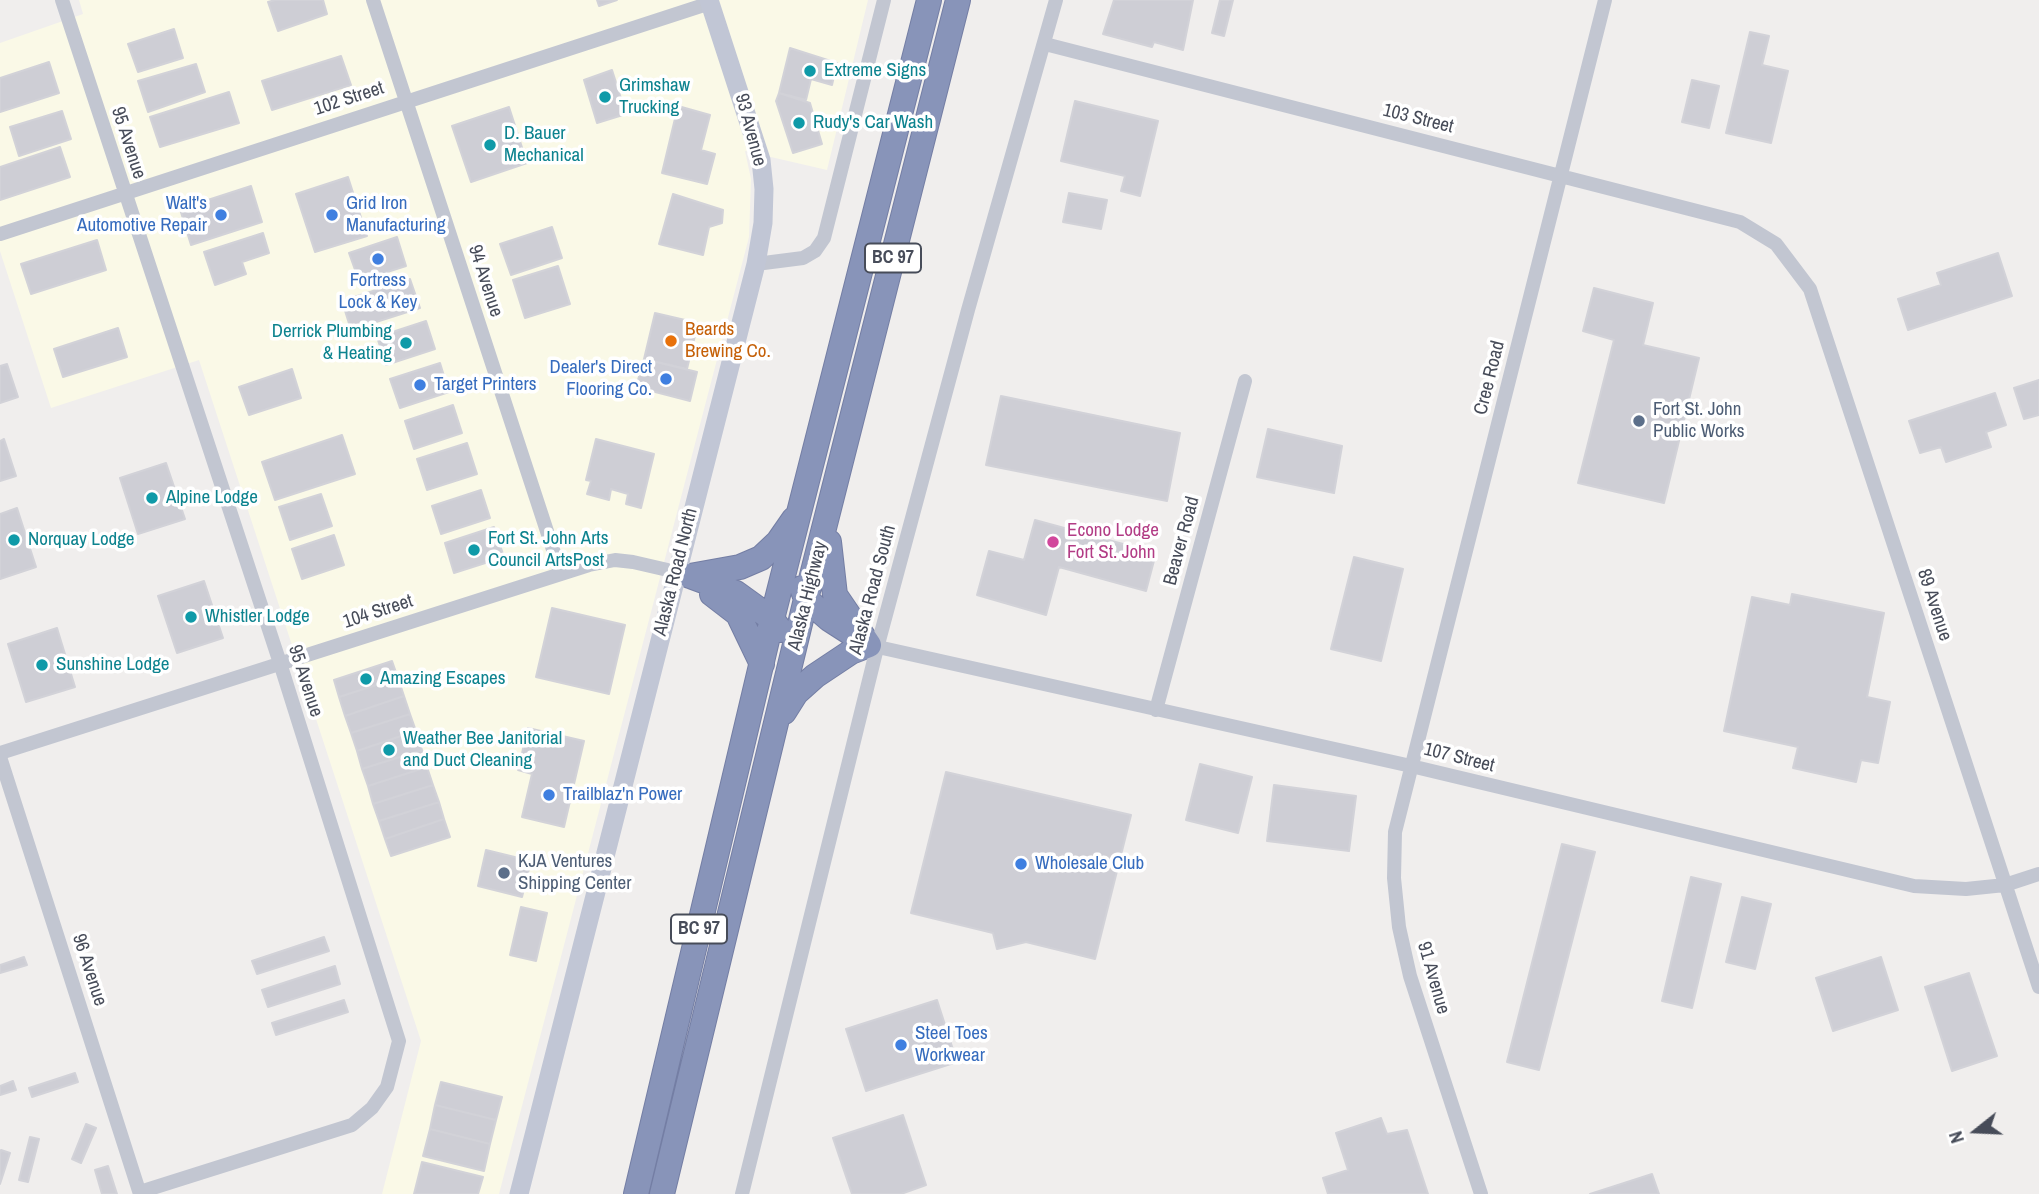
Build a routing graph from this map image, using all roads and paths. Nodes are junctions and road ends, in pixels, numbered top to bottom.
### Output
1 (62, 0) edge
2 (373, 0) edge
3 (884, 0) edge
4 (929, 0) edge
5 (958, 0) edge
6 (1056, 0) edge
7 (1605, 0) edge
8 (710, 1) edge
9 (1045, 44) junction
10 (406, 101) junction
11 (1562, 176) junction
12 (124, 193) junction
13 (0, 234) edge
14 (1776, 244) joint
15 (756, 264) junction
16 (1245, 382) dead end
17 (800, 510) junction
18 (828, 516) junction
19 (789, 556) junction
20 (561, 574) junction
21 (683, 574) junction
22 (806, 600) junction
23 (772, 619) junction
24 (873, 647) junction
25 (794, 650) junction
26 (280, 663) junction
27 (762, 664) junction
28 (1156, 710) junction
29 (776, 725) junction
30 (0, 755) edge
31 (1410, 766) junction
32 (2039, 874) edge
33 (2005, 885) junction
34 (2039, 987) edge
35 (140, 1193) edge
36 (519, 1194) edge
37 (636, 1194) edge
38 (662, 1194) edge
39 (742, 1194) edge
40 (1481, 1194) edge

1 - 12 street, 95 Avenue
2 - 10 street, 94 Avenue
3 - 15 street
4 - 17 highway, Alaska Highway / BC 97
5 - 18 highway, Alaska Highway / BC 97
6 - 9 street, Alaska Road South
7 - 11 street, Cree Road
8 - 10 street, 102 Street
8 - 15 street, 93 Avenue
9 - 11 street, 103 Street
9 - 24 street, Alaska Road South
10 - 12 street, 102 Street
10 - 20 street, 94 Avenue
11 - 14 street, 103 Street
11 - 31 street, Cree Road
12 - 13 street, 102 Street
12 - 26 street, 95 Avenue
14 - 33 street, 89 Avenue
15 - 21 street, Alaska Road North
16 - 28 street, Beaver Road
17 - 19 highway, Alaska Highway / BC 97
17 - 21 highway
18 - 22 highway, Alaska Highway / BC 97
18 - 24 highway
19 - 22 highway
19 - 23 highway, Alaska Highway / BC 97
20 - 21 street, 104 Street
20 - 26 street, 104 Street
21 - 23 highway
21 - 27 highway
21 - 36 street, Alaska Road North
22 - 24 highway
22 - 25 highway, Alaska Highway / BC 97
23 - 25 highway
23 - 27 highway, Alaska Highway / BC 97
24 - 28 street, 107 Street
24 - 29 highway
24 - 39 street, Alaska Road South
25 - 29 highway, Alaska Highway / BC 97
26 - 30 street, 104 Street
26 - 35 street, 95 Avenue
27 - 37 highway, Alaska Highway / BC 97
28 - 31 street, 107 Street
29 - 38 highway, Alaska Highway / BC 97
30 - 35 street, 96 Avenue
31 - 33 street, 107 Street
31 - 40 street, 91 Avenue
32 - 33 street, 107 Street
33 - 34 street, 89 Avenue

